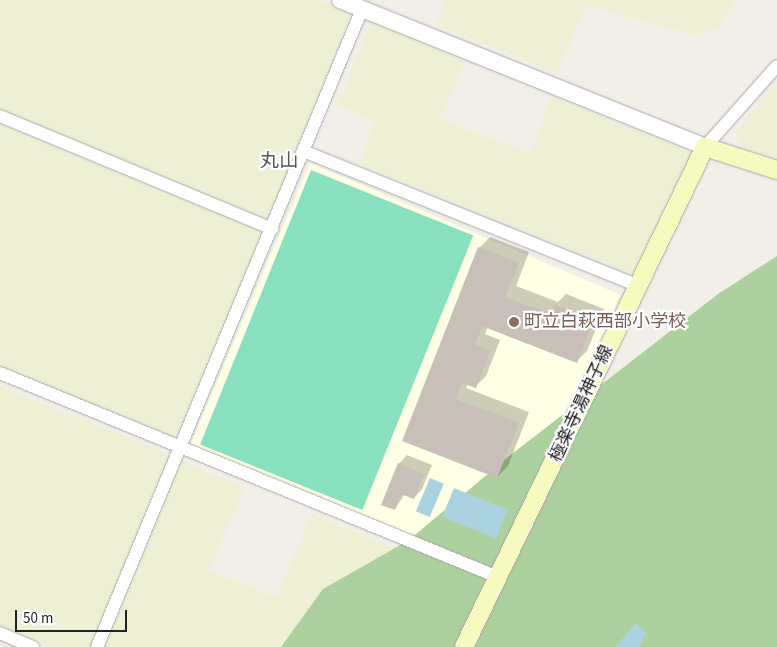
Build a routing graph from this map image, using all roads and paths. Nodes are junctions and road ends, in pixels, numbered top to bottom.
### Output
1 (340, 0) edge
2 (362, 9) junction
3 (777, 66) edge
4 (0, 116) edge
5 (705, 147) junction
6 (303, 151) junction
7 (777, 170) edge
8 (273, 229) junction
9 (638, 286) junction
10 (0, 373) edge
11 (180, 448) junction
12 (500, 578) junction
13 (0, 633) edge
14 (33, 647) edge
15 (97, 647) edge
16 (464, 647) edge

1 - 2 street
2 - 5 street
2 - 6 street
3 - 5 street
4 - 8 street
5 - 7 main road
5 - 9 main road, 極楽寺湯神子線
6 - 8 street
6 - 9 street
8 - 11 street
9 - 12 main road, 極楽寺湯神子線
10 - 11 street
11 - 12 street
11 - 15 street
12 - 16 main road, 極楽寺湯神子線
13 - 14 street

